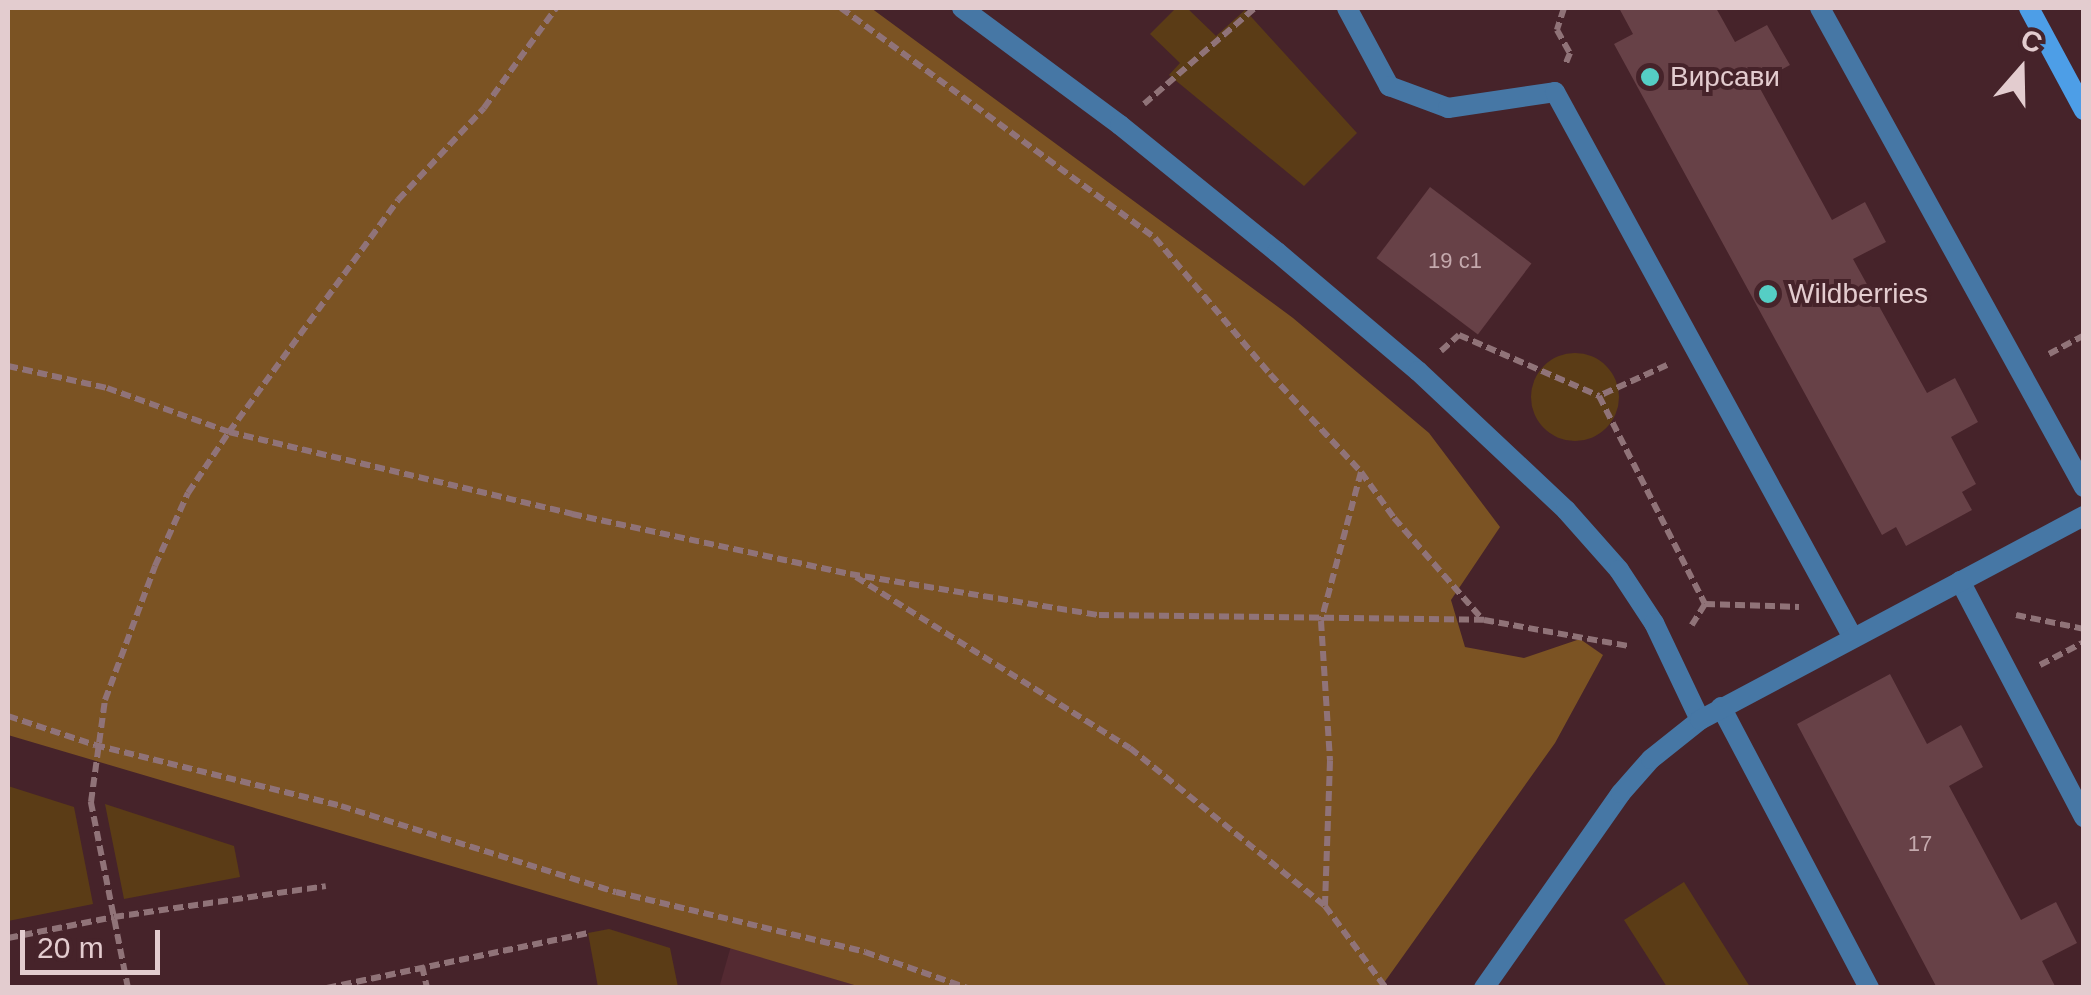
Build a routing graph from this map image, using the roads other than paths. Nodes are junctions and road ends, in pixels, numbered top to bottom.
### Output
1 (962, 8) edge
2 (1347, 8) edge
3 (1820, 8) edge
4 (2029, 8) edge
5 (2084, 110) edge
6 (2084, 487) edge
7 (2084, 516) edge
8 (1960, 581) junction
9 (1853, 638) junction
10 (1721, 707) junction
11 (1700, 720) junction
12 (2084, 817) edge
13 (1484, 988) edge
14 (1869, 988) edge

1 - 11 street
2 - 9 street
3 - 6 street
4 - 5 main road
7 - 8 street
8 - 9 street
8 - 12 street
9 - 10 street
10 - 11 street
10 - 14 street
11 - 13 street

